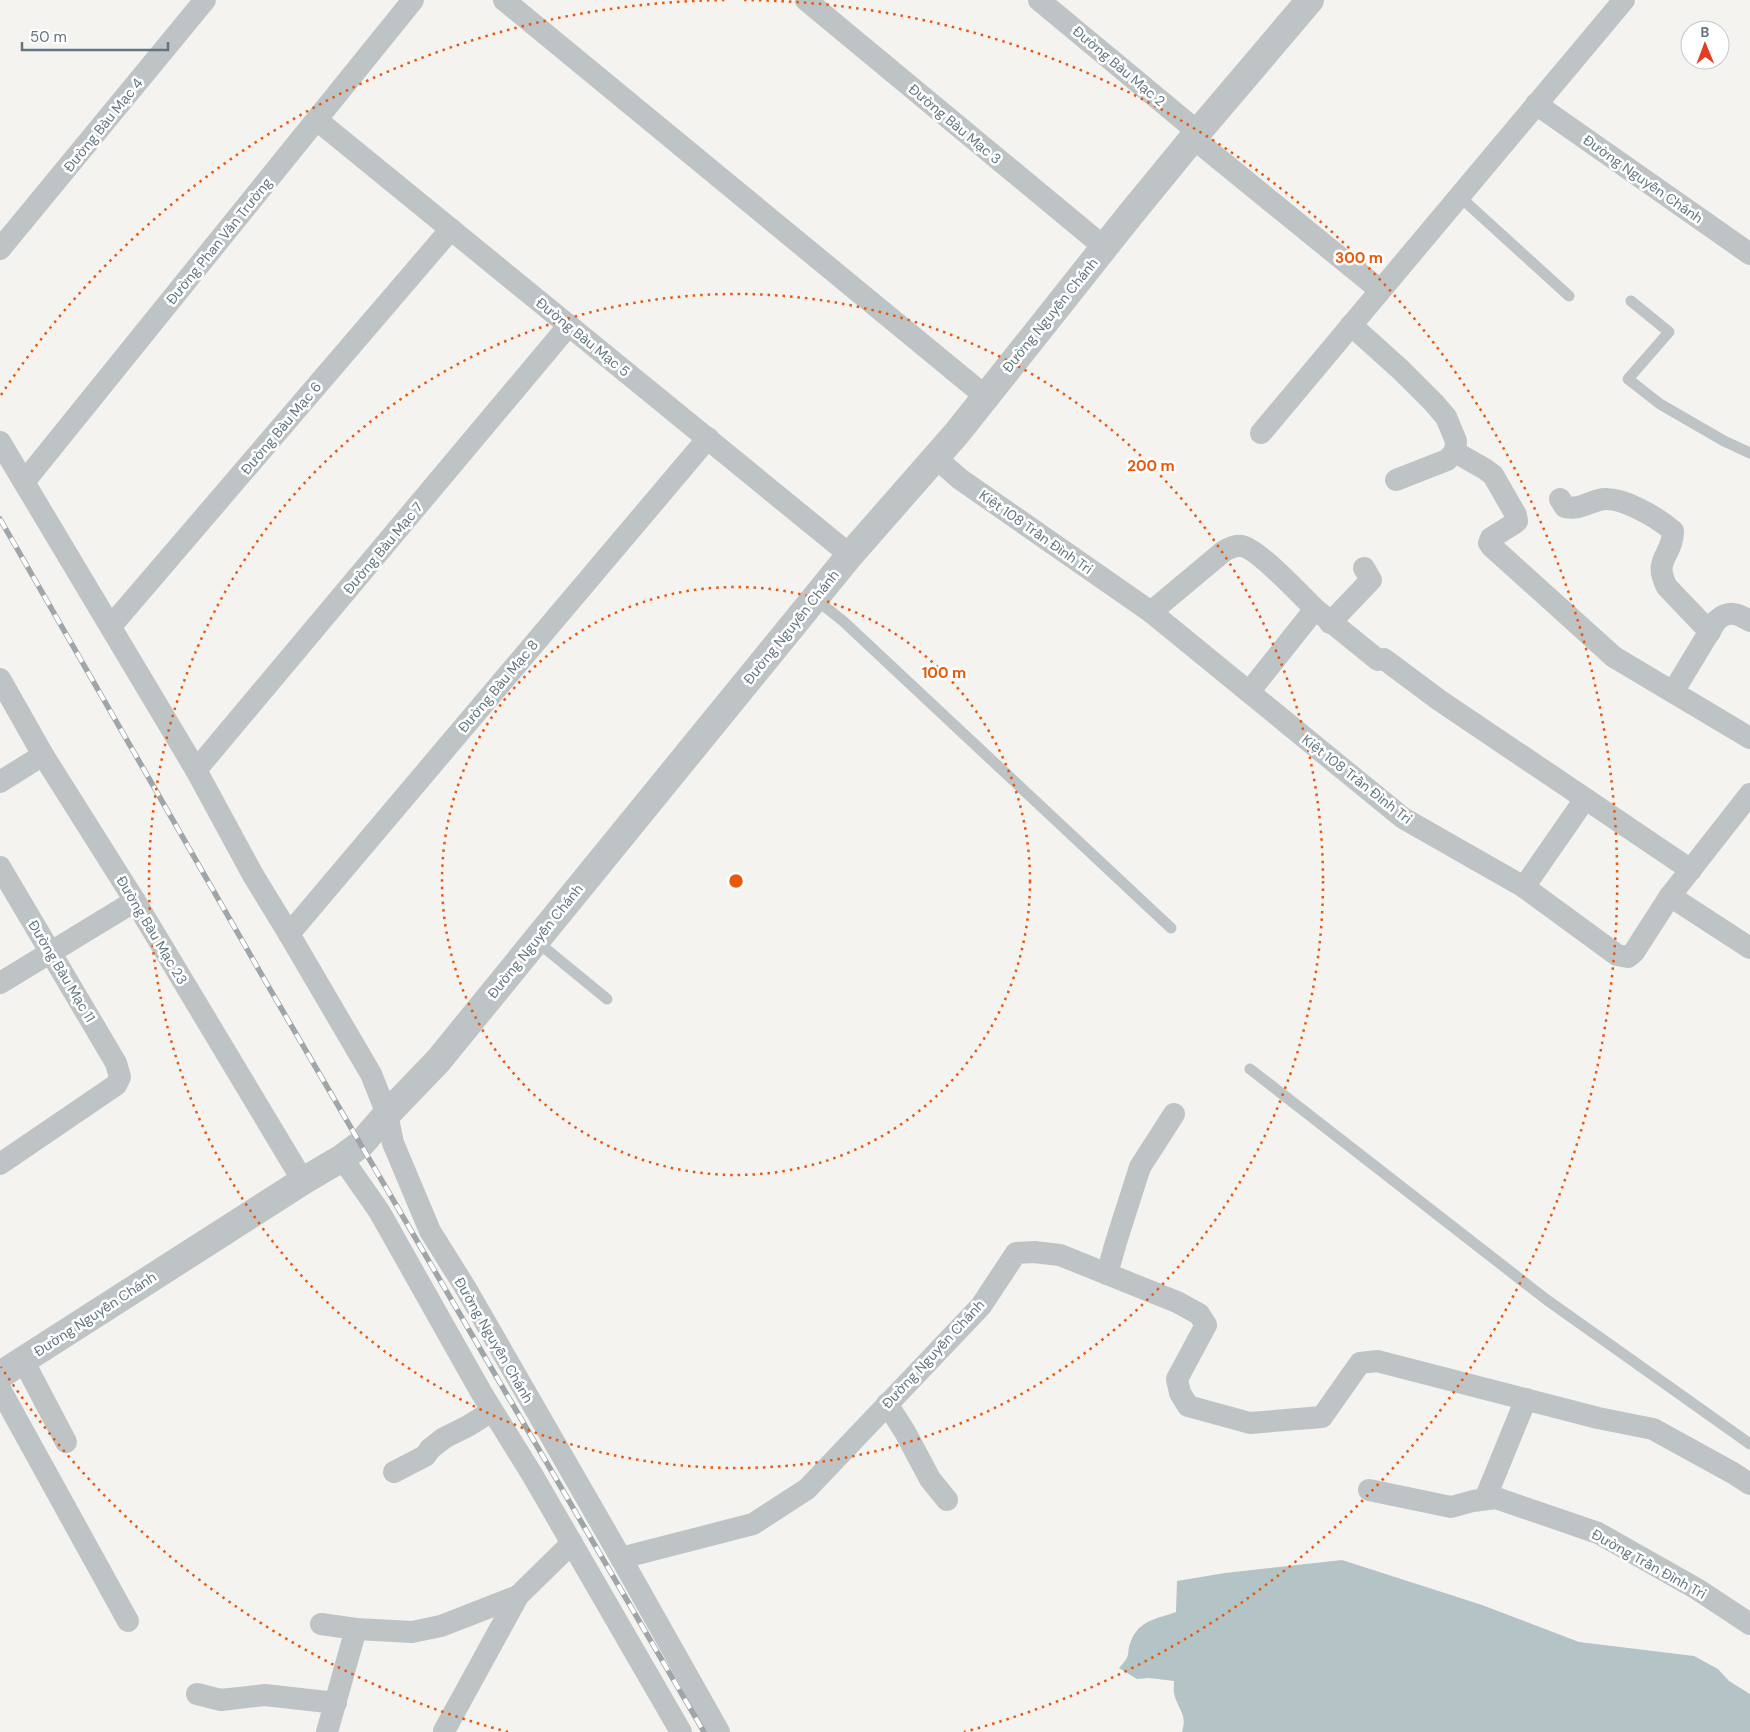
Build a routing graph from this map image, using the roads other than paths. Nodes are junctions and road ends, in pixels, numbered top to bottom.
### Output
1 (205, 0) edge
2 (413, 0) edge
3 (504, 0) edge
4 (806, 0) edge
5 (1039, 0) edge
6 (1310, 0) edge
7 (1624, 0) edge
8 (1536, 104) junction
9 (317, 120) junction
10 (1195, 135) junction
11 (1459, 196) junction
12 (451, 229) junction
13 (1104, 247) junction
14 (0, 249) edge
15 (1750, 254) edge
16 (1380, 290) junction
17 (1569, 296) dead end
18 (1631, 301) dead end
19 (1351, 325) junction
20 (569, 326) junction
21 (985, 396) junction
22 (1261, 433) dead end
23 (708, 438) junction
24 (0, 442) edge
25 (1454, 452) junction
26 (1750, 453) edge
27 (936, 458) junction
28 (1396, 480) dead end
29 (24, 482) junction
30 (1560, 499) dead end
31 (850, 555) junction
32 (1364, 568) dead end
33 (814, 598) junction
34 (1151, 612) junction
35 (1322, 616) junction
36 (1750, 621) edge
37 (111, 626) junction
38 (1710, 632) junction
39 (0, 680) edge
40 (1249, 692) junction
41 (1673, 692) junction
42 (1750, 738) edge
43 (43, 755) junction
44 (196, 770) junction
45 (0, 782) edge
46 (1750, 794) edge
47 (1585, 798) junction
48 (0, 866) edge
49 (1691, 870) junction
50 (1524, 887) junction
51 (1670, 896) junction
52 (135, 901) junction
53 (1170, 928) dead end
54 (289, 934) junction
55 (535, 940) junction
56 (1750, 948) edge
57 (51, 952) junction
58 (0, 983) edge
59 (607, 999) dead end
60 (1250, 1069) dead end
61 (387, 1114) junction
62 (1174, 1114) dead end
63 (342, 1158) junction
64 (0, 1164) edge
65 (303, 1181) junction
66 (1108, 1274) junction
67 (24, 1360) junction
68 (0, 1375) edge
69 (0, 1390) edge
70 (1526, 1399) junction
71 (887, 1404) junction
72 (492, 1410) junction
73 (66, 1442) dead end
74 (1750, 1444) edge
75 (394, 1472) dead end
76 (1750, 1484) edge
77 (1369, 1490) dead end
78 (947, 1500) dead end
79 (1485, 1500) junction
80 (572, 1543) junction
81 (621, 1558) junction
82 (518, 1596) junction
83 (128, 1621) dead end
84 (321, 1624) dead end
85 (1750, 1624) edge
86 (356, 1629) junction
87 (197, 1694) dead end
88 (336, 1703) junction
89 (444, 1731) edge
90 (327, 1732) edge
91 (680, 1732) edge
92 (719, 1732) edge

1 - 14 street, Đường Bàu Mạc 4
2 - 9 street, Đường Phan Văn Trường
3 - 21 street
4 - 13 street, Đường Bàu Mạc 3
5 - 10 street, Đường Bàu Mạc 2
6 - 10 street, Đường Nguyễn Chánh
7 - 8 street
8 - 11 street
8 - 15 street, Đường Nguyễn Chánh
9 - 12 street, Đường Bàu Mạc 5
9 - 29 street, Đường Phan Văn Trường
10 - 13 street, Đường Nguyễn Chánh
10 - 16 street
11 - 16 street
11 - 17 lane
12 - 20 street, Đường Bàu Mạc 5
12 - 37 street, Đường Bàu Mạc 6
13 - 21 street, Đường Nguyễn Chánh
16 - 19 street
18 - 26 lane
19 - 22 street
19 - 25 street
20 - 23 street, Đường Bàu Mạc 5
20 - 44 street, Đường Bàu Mạc 7
21 - 27 street, Đường Nguyễn Chánh
23 - 31 street, Đường Bàu Mạc 5
23 - 54 street, Đường Bàu Mạc 8
24 - 29 street
25 - 28 street
25 - 41 street
27 - 31 street, Đường Nguyễn Chánh
27 - 34 street, Kiệt 108 Trần Đình Tri
29 - 37 street
30 - 38 street
31 - 33 street, Đường Nguyễn Chánh
32 - 35 street
33 - 53 lane
33 - 55 street, Đường Nguyễn Chánh
34 - 35 street
34 - 40 street, Kiệt 108 Trần Đình Tri
35 - 40 street
35 - 47 street
36 - 38 street
37 - 44 street
38 - 41 street
39 - 43 street, Đường Bàu Mạc 23
40 - 50 street, Kiệt 108 Trần Đình Tri
41 - 42 street
43 - 45 street
43 - 52 street, Đường Bàu Mạc 23
44 - 54 street
46 - 49 street, Kiệt 108 Trần Đình Tri
47 - 49 street
47 - 50 street
48 - 57 street, Đường Bàu Mạc 11
49 - 51 street, Kiệt 108 Trần Đình Tri
50 - 51 street, Kiệt 108 Trần Đình Tri
51 - 56 street
52 - 57 street
52 - 65 street, Đường Bàu Mạc 23
54 - 61 street
55 - 59 lane
55 - 61 street, Đường Nguyễn Chánh
57 - 58 street
57 - 64 street, Đường Bàu Mạc 11
60 - 74 lane
61 - 63 street, Đường Nguyễn Chánh
61 - 81 street, Đường Nguyễn Chánh
62 - 66 street
63 - 65 street, Đường Nguyễn Chánh
63 - 72 street
65 - 67 street, Đường Nguyễn Chánh
66 - 70 street, Đường Nguyễn Chánh
66 - 71 street, Đường Nguyễn Chánh
67 - 68 street, Đường Nguyễn Chánh
67 - 73 street
69 - 83 street
70 - 76 street, Đường Nguyễn Chánh
70 - 79 street
71 - 78 street
71 - 81 street, Đường Nguyễn Chánh
72 - 75 street
72 - 80 street
77 - 79 street, Đường Trần Đình Tri
79 - 85 street, Đường Trần Đình Tri
80 - 82 street
80 - 91 street
81 - 92 street, Đường Nguyễn Chánh
82 - 86 street
82 - 89 street
84 - 86 street
86 - 88 street
87 - 88 street
88 - 90 street

